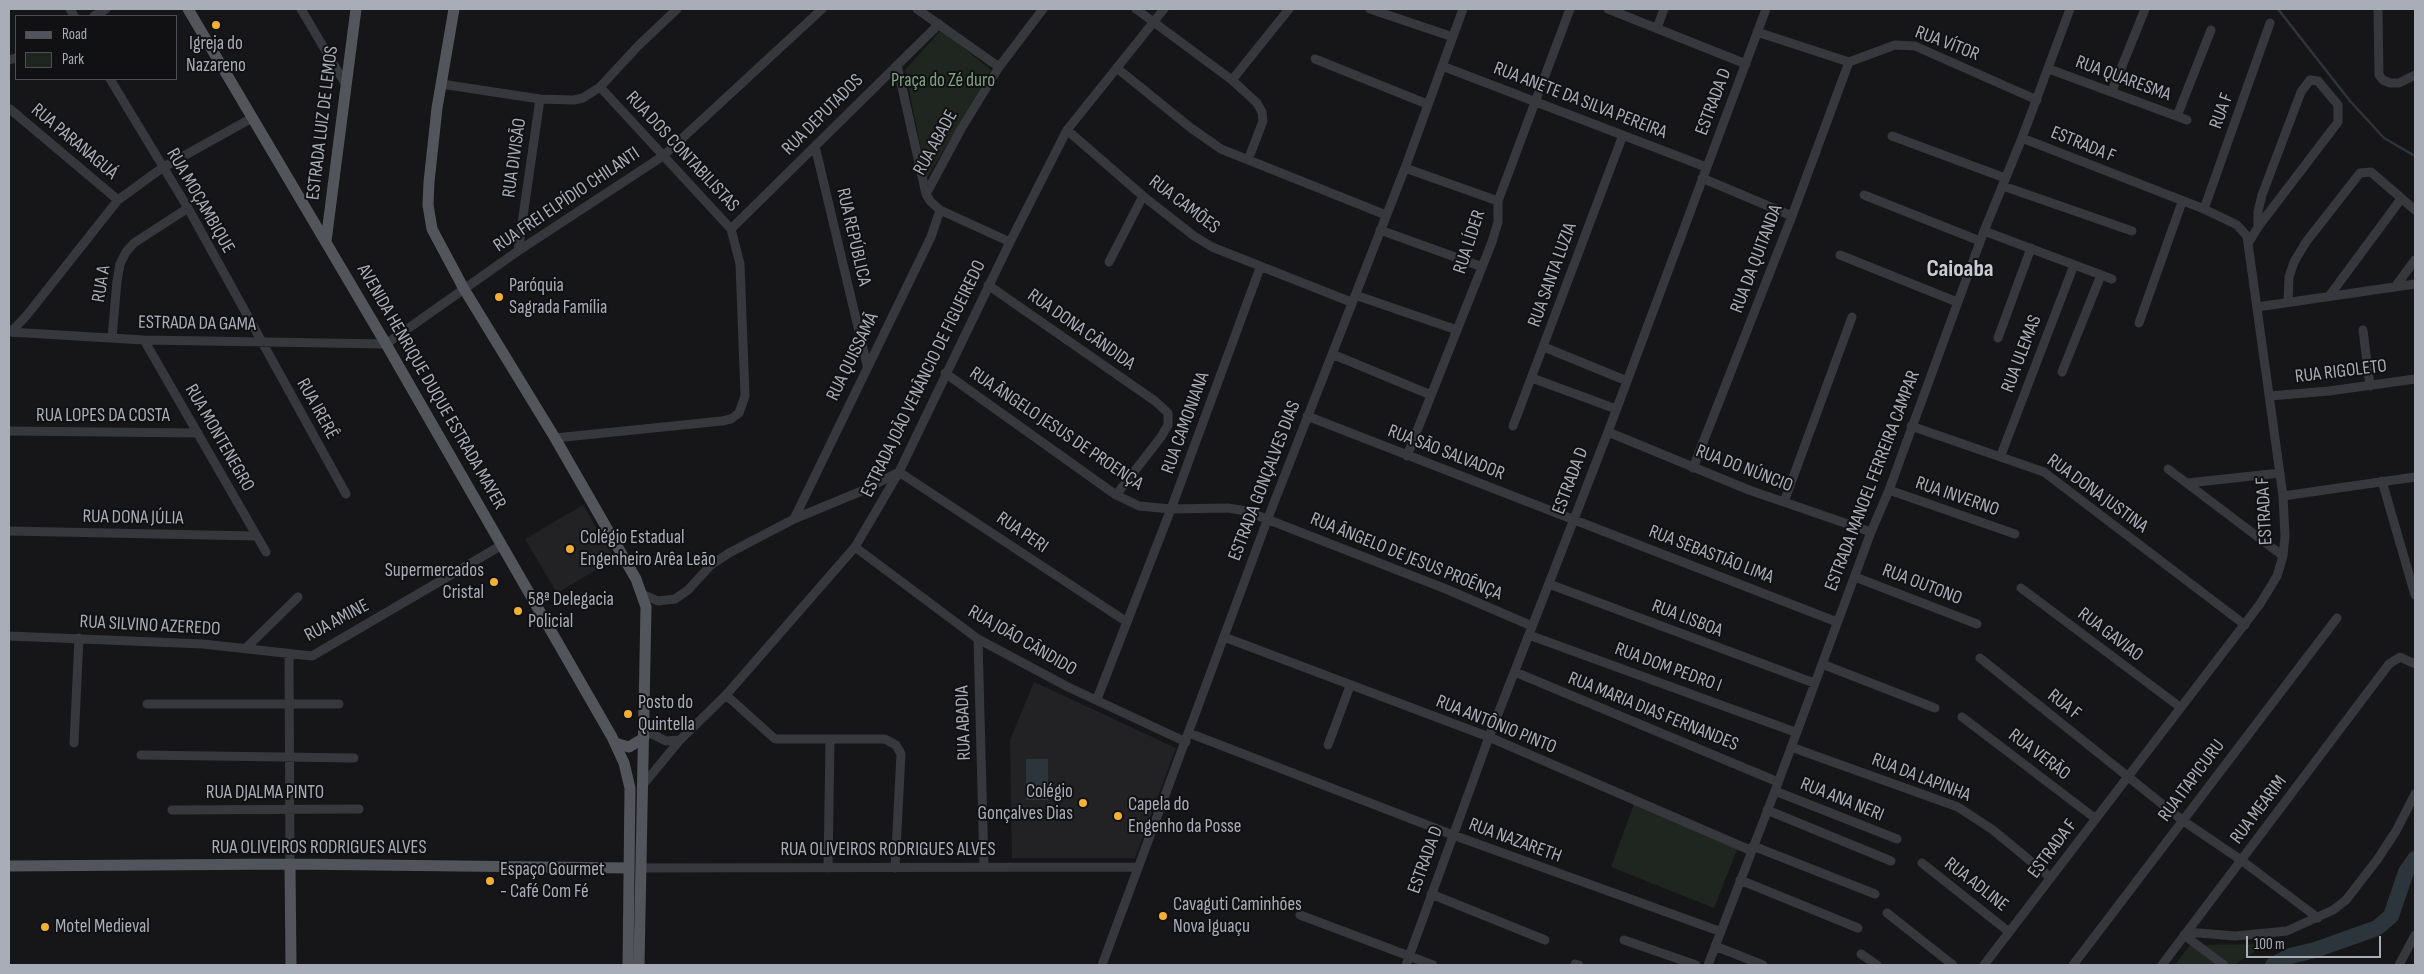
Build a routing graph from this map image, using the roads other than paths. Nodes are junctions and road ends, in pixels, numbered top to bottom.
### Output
1 (188, 9) edge
2 (301, 9) edge
3 (356, 9) edge
4 (454, 9) edge
5 (677, 9) edge
6 (822, 9) edge
7 (917, 9) edge
8 (1043, 9) edge
9 (1136, 9) edge
10 (1164, 9) edge
11 (1288, 9) edge
12 (1370, 9) edge
13 (1463, 9) edge
14 (1570, 9) edge
15 (1608, 9) edge
16 (1664, 9) edge
17 (1766, 9) edge
18 (2070, 9) edge
19 (2145, 9) edge
20 (2378, 9) edge
21 (1153, 22) junction
22 (2270, 23) dead end
23 (939, 24) junction
24 (1657, 28) junction
25 (2211, 30) dead end
26 (1757, 32) junction
27 (1453, 37) junction
28 (1315, 58) dead end
29 (1849, 62) junction
30 (1746, 64) junction
31 (897, 65) junction
32 (1442, 66) junction
33 (999, 68) junction
34 (1118, 69) junction
35 (2049, 69) junction
36 (2415, 75) edge
37 (111, 80) edge
38 (1232, 80) junction
39 (346, 84) junction
40 (441, 84) junction
41 (600, 87) junction
42 (2112, 91) junction
43 (540, 99) junction
44 (2037, 100) junction
45 (1535, 101) junction
46 (1427, 104) junction
47 (10, 109) edge
48 (2177, 116) junction
49 (252, 118) junction
50 (2187, 120) dead end
51 (1067, 130) junction
52 (1623, 135) junction
53 (1892, 136) dead end
54 (2022, 138) junction
55 (815, 146) junction
56 (663, 156) junction
57 (1248, 160) junction
58 (1706, 167) junction
59 (162, 168) junction
60 (1405, 168) junction
61 (1702, 178) junction
62 (2004, 182) junction
63 (926, 194) junction
64 (1143, 196) junction
65 (1864, 196) dead end
66 (2402, 199) junction
67 (118, 200) junction
68 (1498, 200) junction
69 (2182, 202) junction
70 (188, 208) junction
71 (2204, 209) junction
72 (940, 210) junction
73 (2415, 210) edge
74 (1386, 215) junction
75 (1792, 216) junction
76 (2258, 226) junction
77 (730, 229) junction
78 (1380, 230) junction
79 (1984, 231) junction
80 (2132, 231) dead end
81 (326, 241) junction
82 (1010, 242) junction
83 (1980, 242) junction
84 (2250, 242) junction
85 (2031, 248) junction
86 (518, 251) junction
87 (1840, 255) dead end
88 (2415, 260) edge
89 (1109, 262) dead end
90 (2074, 265) junction
91 (1480, 266) junction
92 (1260, 268) junction
93 (2101, 275) junction
94 (2112, 279) dead end
95 (2415, 284) edge
96 (988, 285) junction
97 (2396, 287) junction
98 (464, 289) junction
99 (2330, 296) junction
100 (1353, 299) junction
101 (1957, 302) junction
102 (2288, 302) junction
103 (2257, 307) junction
104 (1852, 317) dead end
105 (2139, 322) dead end
106 (1457, 330) junction
107 (2363, 330) dead end
108 (9, 331) edge
109 (112, 338) junction
110 (1998, 338) dead end
111 (144, 340) junction
112 (260, 341) junction
113 (386, 344) junction
114 (1544, 348) junction
115 (1332, 354) junction
116 (867, 364) junction
117 (2062, 372) dead end
118 (946, 373) junction
119 (1532, 378) junction
120 (2415, 379) edge
121 (1627, 381) junction
122 (2370, 386) junction
123 (1432, 395) junction
124 (2270, 396) junction
125 (1616, 409) junction
126 (1307, 416) junction
127 (1513, 426) dead end
128 (1911, 426) junction
129 (9, 431) edge
130 (1608, 432) junction
131 (198, 433) junction
132 (555, 438) junction
133 (2001, 455) junction
134 (1406, 456) junction
135 (1693, 468) junction
136 (2168, 469) dead end
137 (899, 472) junction
138 (2280, 473) junction
139 (2415, 476) edge
140 (2382, 481) junction
141 (2188, 483) junction
142 (1888, 490) junction
143 (346, 494) dead end
144 (1116, 495) junction
145 (2283, 496) junction
146 (1784, 502) junction
147 (1171, 509) junction
148 (1268, 518) junction
149 (1574, 518) junction
150 (794, 519) junction
151 (9, 531) edge
152 (1870, 532) junction
153 (2015, 534) dead end
154 (257, 536) junction
155 (502, 545) junction
156 (855, 548) junction
157 (266, 552) dead end
158 (2283, 556) junction
159 (1855, 577) junction
160 (1549, 584) junction
161 (2020, 588) dead end
162 (642, 594) junction
163 (2415, 595) edge
164 (298, 597) dead end
165 (2337, 618) dead end
166 (1127, 622) junction
167 (1837, 622) junction
168 (1977, 624) dead end
169 (2245, 625) junction
170 (1531, 630) junction
171 (9, 636) edge
172 (1224, 637) junction
173 (79, 638) junction
174 (978, 638) junction
175 (247, 647) junction
176 (289, 655) junction
177 (1980, 658) dead end
178 (1822, 664) junction
179 (2415, 664) edge
180 (1514, 672) junction
181 (1814, 683) junction
182 (1350, 686) junction
183 (726, 695) junction
184 (1097, 699) junction
185 (147, 704) dead end
186 (290, 704) junction
187 (338, 704) dead end
188 (2180, 707) junction
189 (1935, 708) dead end
190 (1962, 717) dead end
191 (1795, 732) junction
192 (644, 734) junction
193 (1489, 737) junction
194 (1188, 738) junction
195 (680, 740) junction
196 (830, 740) junction
197 (615, 743) junction
198 (74, 744) dead end
199 (1328, 745) dead end
200 (1791, 747) junction
201 (141, 755) dead end
202 (290, 757) junction
203 (354, 758) dead end
204 (2128, 776) junction
205 (1778, 782) junction
206 (635, 788) junction
207 (1775, 791) junction
208 (2415, 794) edge
209 (359, 808) dead end
210 (290, 809) junction
211 (172, 810) dead end
212 (1768, 810) junction
213 (2096, 818) junction
214 (2182, 820) junction
215 (1453, 835) junction
216 (1897, 839) dead end
217 (1753, 848) junction
218 (2241, 860) junction
219 (1891, 861) dead end
220 (1922, 863) dead end
221 (290, 864) junction
222 (9, 866) edge
223 (984, 867) junction
224 (1137, 867) junction
225 (634, 868) junction
226 (828, 868) junction
227 (895, 868) junction
228 (2052, 878) junction
229 (1740, 880) junction
230 (1431, 894) junction
231 (1875, 894) dead end
232 (1887, 913) dead end
233 (1300, 915) dead end
234 (2318, 918) junction
235 (1858, 928) dead end
236 (1719, 931) junction
237 (2009, 932) junction
238 (2186, 934) junction
239 (2415, 935) edge
240 (1545, 940) dead end
241 (1624, 940) dead end
242 (1715, 946) junction
243 (1862, 954) dead end
244 (1409, 956) junction
245 (291, 965) edge
246 (628, 965) edge
247 (639, 965) edge
248 (1102, 965) edge
249 (1406, 965) edge
250 (1432, 965) edge
251 (1696, 965) edge
252 (1708, 965) edge
253 (1763, 965) edge
254 (1877, 965) edge
255 (1953, 965) edge
256 (1984, 965) edge
257 (2073, 965) edge
258 (2162, 965) edge
259 (2224, 965) edge
260 (2399, 965) edge

1 - 49 main road, AVENIDA HENRIQUE DUQUE ESTRADA MAYER
2 - 39 street
3 - 39 main road, ESTRADA LUIZ DE LEMOS
4 - 40 main road
5 - 41 street
6 - 56 street, RUA FREI ELPÍDIO CHILANTI
7 - 23 street
8 - 33 street, RUA ABADE
9 - 21 street
10 - 21 street, ESTRADA JOÃO VENÂNCIO DE FIGUEIREDO
11 - 38 street
12 - 27 street
13 - 27 street, ESTRADA GONÇALVES DIAS
14 - 45 street, RUA LÍDER
15 - 24 street
16 - 24 street
17 - 26 street, ESTRADA D
18 - 35 street, ESTRADA MANOEL FERREIRA CAMPAR
19 - 42 street
20 - 36 street
21 - 34 street, ESTRADA JOÃO VENÂNCIO DE FIGUEIREDO
21 - 38 street
22 - 71 street, RUA F
23 - 31 street, RUA DEPUTADOS
23 - 33 street
24 - 30 street
25 - 48 street
26 - 29 street
26 - 30 street, ESTRADA D
27 - 32 street, ESTRADA GONÇALVES DIAS
28 - 46 street
29 - 44 street, RUA VÍTOR
29 - 75 street, RUA DA QUITANDA
30 - 58 street, ESTRADA D
31 - 55 street, RUA DEPUTADOS
31 - 63 street
32 - 45 street, RUA ANETE DA SILVA PEREIRA
32 - 46 street, ESTRADA GONÇALVES DIAS
33 - 63 street, RUA ABADE
34 - 51 street, ESTRADA JOÃO VENÂNCIO DE FIGUEIREDO
34 - 57 street
35 - 42 street, RUA QUARESMA
35 - 44 street, ESTRADA MANOEL FERREIRA CAMPAR
37 - 59 street, RUA MOÇAMBIQUE
38 - 57 street
39 - 81 main road, ESTRADA LUIZ DE LEMOS
40 - 43 street
40 - 98 main road
41 - 43 street
41 - 56 street, RUA DOS CONTABILISTAS
42 - 48 street, RUA QUARESMA
43 - 86 street, RUA DIVISÃO
44 - 54 street, ESTRADA MANOEL FERREIRA CAMPAR
45 - 52 street, RUA ANETE DA SILVA PEREIRA
45 - 68 street, RUA LÍDER
46 - 60 street, ESTRADA GONÇALVES DIAS
47 - 67 street, RUA PARANAGUÁ
48 - 50 street, RUA QUARESMA
49 - 59 street
49 - 81 main road, AVENIDA HENRIQUE DUQUE ESTRADA MAYER
51 - 64 street, RUA CAMÕES
51 - 82 street, ESTRADA JOÃO VENÂNCIO DE FIGUEIREDO
52 - 58 street, RUA ANETE DA SILVA PEREIRA
52 - 114 street, RUA SANTA LUZIA
53 - 62 street
54 - 62 street, ESTRADA MANOEL FERREIRA CAMPAR
54 - 69 street, ESTRADA F
55 - 77 street, RUA DEPUTADOS
55 - 116 street, RUA REPÚBLICA
56 - 77 street, RUA DOS CONTABILISTAS
56 - 86 street, RUA FREI ELPÍDIO CHILANTI
57 - 74 street
58 - 61 street, ESTRADA D
59 - 67 street
59 - 70 street, RUA MOÇAMBIQUE
60 - 68 street
60 - 74 street, ESTRADA GONÇALVES DIAS
61 - 75 street
61 - 121 street, ESTRADA D
62 - 79 street, ESTRADA MANOEL FERREIRA CAMPAR
62 - 80 street
63 - 72 street
64 - 89 street
64 - 92 street, RUA CAMÕES
65 - 83 street
66 - 73 street
66 - 99 street
66 - 102 street
67 - 108 street
68 - 91 street, RUA LÍDER
69 - 71 street, ESTRADA F
69 - 105 street
70 - 109 street, RUA A
70 - 112 street, RUA MOÇAMBIQUE
71 - 84 street, ESTRADA F
72 - 82 street
72 - 116 street, RUA QUISSAMÃ
74 - 78 street, ESTRADA GONÇALVES DIAS
75 - 135 street, RUA DA QUITANDA
76 - 76 street
76 - 84 street
77 - 132 street, RUA DOS CONTABILISTAS
78 - 91 street
78 - 100 street, ESTRADA GONÇALVES DIAS
79 - 83 street, ESTRADA MANOEL FERREIRA CAMPAR
79 - 85 street
81 - 113 main road, AVENIDA HENRIQUE DUQUE ESTRADA MAYER
82 - 96 street, ESTRADA JOÃO VENÂNCIO DE FIGUEIREDO
83 - 101 street, ESTRADA MANOEL FERREIRA CAMPAR
84 - 103 street, ESTRADA F
85 - 90 street
85 - 110 street
86 - 98 street, RUA FREI ELPÍDIO CHILANTI
87 - 101 street
88 - 97 street
90 - 93 street
90 - 133 street, RUA ULEMAS
91 - 106 street, RUA LÍDER
92 - 100 street, RUA CAMÕES
92 - 147 street, RUA CAMONIANA
93 - 94 street
93 - 117 street
95 - 97 street
96 - 118 street, ESTRADA JOÃO VENÂNCIO DE FIGUEIREDO
96 - 144 street, RUA DONA CÂNDIDA
97 - 99 street
98 - 113 street, RUA FREI ELPÍDIO CHILANTI
98 - 132 main road
99 - 102 street
100 - 106 street, RUA CAMÕES
100 - 115 street, ESTRADA GONÇALVES DIAS
101 - 128 street, ESTRADA MANOEL FERREIRA CAMPAR
102 - 103 street
103 - 124 street, ESTRADA F
104 - 146 street
106 - 123 street, RUA LÍDER
107 - 122 street
108 - 109 street, ESTRADA DA GAMA
109 - 111 street, ESTRADA DA GAMA
111 - 112 street, ESTRADA DA GAMA
111 - 131 street, RUA MONTENEGRO
112 - 113 street, ESTRADA DA GAMA
112 - 143 street, RUA IRERÊ
113 - 155 main road, AVENIDA HENRIQUE DUQUE ESTRADA MAYER
114 - 119 street, RUA SANTA LUZIA
114 - 121 street
115 - 123 street
115 - 126 street, ESTRADA GONÇALVES DIAS
116 - 150 street, RUA QUISSAMÃ
118 - 137 street, ESTRADA JOÃO VENÂNCIO DE FIGUEIREDO
118 - 144 street, RUA ÂNGELO JESUS DE PROENÇA
119 - 125 street
119 - 127 street, RUA SANTA LUZIA
120 - 122 street, RUA RIGOLETO
121 - 125 street, ESTRADA D
122 - 124 street, RUA RIGOLETO
123 - 134 street, RUA LÍDER
124 - 138 street, ESTRADA F
125 - 130 street, ESTRADA D
126 - 134 street, RUA SÃO SALVADOR
126 - 148 street, ESTRADA GONÇALVES DIAS
128 - 133 street, RUA DONA JUSTINA
128 - 142 street, ESTRADA MANOEL FERREIRA CAMPAR
129 - 131 street, RUA LOPES DA COSTA
130 - 135 street, RUA DO NÚNCIO
130 - 149 street, ESTRADA D
131 - 154 street, RUA MONTENEGRO
132 - 162 main road
133 - 169 street, RUA DONA JUSTINA
134 - 149 street, RUA SÃO SALVADOR
135 - 146 street, RUA DO NÚNCIO
136 - 141 street
137 - 150 street
137 - 156 street, ESTRADA JOÃO VENÂNCIO DE FIGUEIREDO
137 - 166 street, RUA PERI
138 - 141 street
138 - 145 street, ESTRADA F
139 - 140 street
140 - 145 street
140 - 163 street
141 - 158 street
142 - 152 street, ESTRADA MANOEL FERREIRA CAMPAR
142 - 153 street, RUA INVERNO
144 - 147 street, RUA ÂNGELO JESUS DE PROENÇA
145 - 158 street, ESTRADA F
146 - 152 street, RUA DO NÚNCIO
147 - 148 street, RUA ÂNGELO JESUS DE PROENÇA
147 - 166 street, RUA CAMONIANA
148 - 170 street, RUA ÂNGELO DE JESUS PROÊNÇA
148 - 172 street, ESTRADA GONÇALVES DIAS
149 - 160 street, ESTRADA D
149 - 167 street, RUA SEBASTIÃO LIMA
150 - 162 street
151 - 154 street, RUA DONA JÚLIA
152 - 159 street, ESTRADA MANOEL FERREIRA CAMPAR
154 - 157 street, RUA MONTENEGRO
155 - 176 street, RUA AMINE
155 - 197 main road, AVENIDA HENRIQUE DUQUE ESTRADA MAYER
156 - 174 street, RUA JOÃO CÂNDIDO
156 - 183 street, ESTRADA JOÃO VENÂNCIO DE FIGUEIREDO
158 - 169 street, ESTRADA F
159 - 167 street, ESTRADA MANOEL FERREIRA CAMPAR
159 - 168 street, RUA OUTONO
160 - 170 street, ESTRADA D
160 - 181 street, RUA LISBOA
161 - 188 street, RUA GAVIAO
162 - 192 main road
164 - 175 street
165 - 214 street, RUA ITAPICURU
166 - 184 street, RUA CAMONIANA
167 - 178 street, ESTRADA MANOEL FERREIRA CAMPAR
169 - 188 street, ESTRADA F
170 - 180 street, ESTRADA D
170 - 191 street, RUA DOM PEDRO I
171 - 173 street, RUA SILVINO AZEREDO
172 - 182 street, RUA ANTÔNIO PINTO
172 - 194 street, ESTRADA GONÇALVES DIAS
173 - 175 street, RUA SILVINO AZEREDO
173 - 198 street
174 - 184 street, RUA JOÃO CÂNDIDO
174 - 223 street, RUA ABADIA
175 - 176 street, RUA SILVINO AZEREDO
176 - 186 street
177 - 204 street, RUA F
178 - 181 street, ESTRADA MANOEL FERREIRA CAMPAR
178 - 189 street
179 - 218 street, RUA MEARIM
180 - 193 street, ESTRADA D
180 - 205 street, RUA MARIA DIAS FERNANDES
181 - 191 street, ESTRADA MANOEL FERREIRA CAMPAR
182 - 193 street, RUA ANTÔNIO PINTO
182 - 199 street
183 - 195 street, ESTRADA JOÃO VENÂNCIO DE FIGUEIREDO
183 - 196 street
184 - 194 street, RUA JOÃO CÂNDIDO
185 - 186 street
186 - 187 street
186 - 202 street
188 - 204 street, ESTRADA F
190 - 213 street, RUA VERÃO
191 - 200 street, ESTRADA MANOEL FERREIRA CAMPAR
192 - 195 street
192 - 197 main road
192 - 206 main road
193 - 215 street, ESTRADA D
193 - 217 street, RUA ANTÔNIO PINTO
194 - 215 street, RUA NAZARETH
194 - 224 street, ESTRADA GONÇALVES DIAS
195 - 206 street, ESTRADA JOÃO VENÂNCIO DE FIGUEIREDO
196 - 226 street
196 - 227 street
197 - 206 main road, AVENIDA HENRIQUE DUQUE ESTRADA MAYER
200 - 205 street, ESTRADA MANOEL FERREIRA CAMPAR
200 - 228 street, RUA DA LAPINHA
201 - 202 street
202 - 203 street
202 - 210 street
204 - 213 street, ESTRADA F
204 - 214 street, RUA F
205 - 207 street, ESTRADA MANOEL FERREIRA CAMPAR
206 - 225 main road
207 - 212 street, ESTRADA MANOEL FERREIRA CAMPAR
207 - 216 street, RUA ANA NERI
208 - 234 street
209 - 210 street, RUA DJALMA PINTO
210 - 211 street, RUA DJALMA PINTO
210 - 221 street
212 - 217 street, ESTRADA MANOEL FERREIRA CAMPAR
212 - 219 street
213 - 228 street, ESTRADA F
214 - 218 street, RUA F
214 - 257 street, RUA ITAPICURU
215 - 230 street, ESTRADA D
215 - 236 street, RUA NAZARETH
217 - 229 street, ESTRADA MANOEL FERREIRA CAMPAR
217 - 231 street, RUA ANTÔNIO PINTO
218 - 234 street, RUA F
218 - 238 street, RUA MEARIM
220 - 237 street, RUA ADLINE
221 - 222 main road, RUA OLIVEIROS RODRIGUES ALVES
221 - 225 main road, RUA OLIVEIROS RODRIGUES ALVES
221 - 245 main road
223 - 224 street, RUA OLIVEIROS RODRIGUES ALVES
223 - 227 street, RUA OLIVEIROS RODRIGUES ALVES
224 - 248 street, ESTRADA GONÇALVES DIAS
225 - 226 street, RUA OLIVEIROS RODRIGUES ALVES
225 - 246 main road
225 - 247 main road
226 - 227 street, RUA OLIVEIROS RODRIGUES ALVES
228 - 237 street, ESTRADA F
229 - 235 street
229 - 236 street, ESTRADA MANOEL FERREIRA CAMPAR
230 - 240 street
230 - 244 street, ESTRADA D
232 - 255 street
233 - 244 street
234 - 238 street
236 - 242 street, ESTRADA MANOEL FERREIRA CAMPAR
237 - 256 street, ESTRADA F
238 - 258 street, RUA MEARIM
238 - 259 street
239 - 260 street
241 - 251 street
242 - 252 street, ESTRADA MANOEL FERREIRA CAMPAR
242 - 253 street
243 - 254 street
244 - 249 street, ESTRADA D
244 - 250 street

